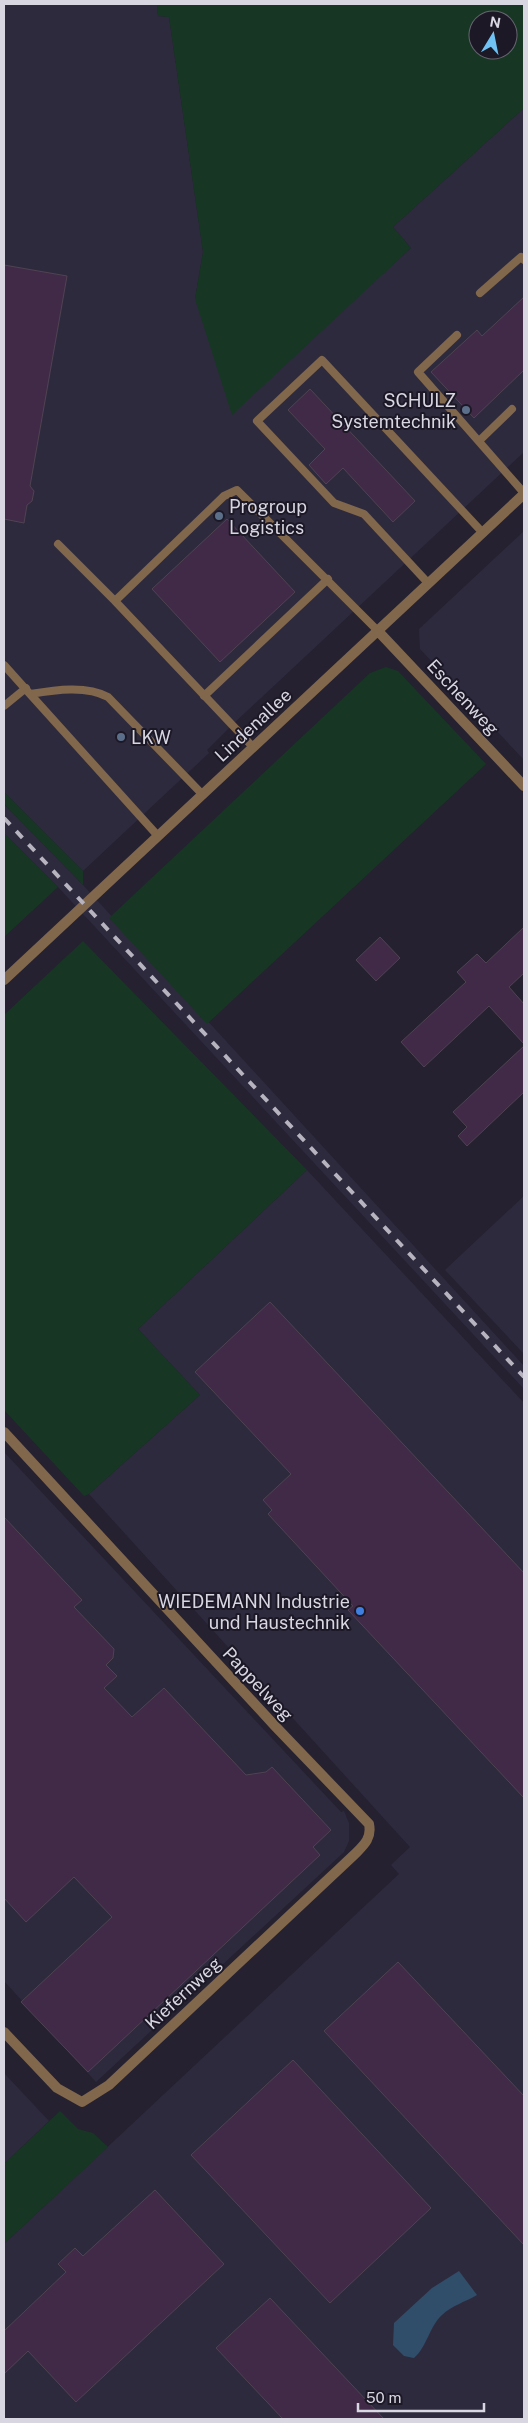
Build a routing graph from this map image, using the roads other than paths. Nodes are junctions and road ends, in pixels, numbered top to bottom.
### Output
1 (524, 260) edge
2 (480, 293) dead end
3 (457, 335) dead end
4 (512, 409) dead end
5 (479, 441) junction
6 (524, 494) edge
7 (483, 533) junction
8 (58, 544) dead end
9 (328, 579) junction
10 (428, 583) junction
11 (115, 601) junction
12 (377, 630) junction
13 (4, 666) edge
14 (28, 691) junction
15 (204, 696) junction
16 (4, 706) edge
17 (253, 747) junction
18 (524, 786) edge
19 (203, 795) junction
20 (158, 836) junction
21 (4, 980) edge
22 (4, 1432) edge
23 (369, 1824) joint
24 (4, 2032) edge

1 - 2 lane
3 - 5 lane
4 - 5 lane
5 - 6 lane
6 - 7 street, Lindenallee
7 - 10 street, Lindenallee
7 - 10 lane
8 - 11 lane
9 - 11 lane
9 - 12 lane
9 - 15 lane
10 - 12 street, Lindenallee
11 - 15 lane
12 - 17 street, Lindenallee
12 - 18 street, Eschenweg
13 - 14 lane
14 - 16 lane
14 - 19 lane
14 - 20 lane
15 - 17 lane
17 - 19 street, Lindenallee
19 - 20 street, Lindenallee
20 - 21 street, Lindenallee
22 - 23 street, Pappelweg
23 - 24 street, Kiefernweg

